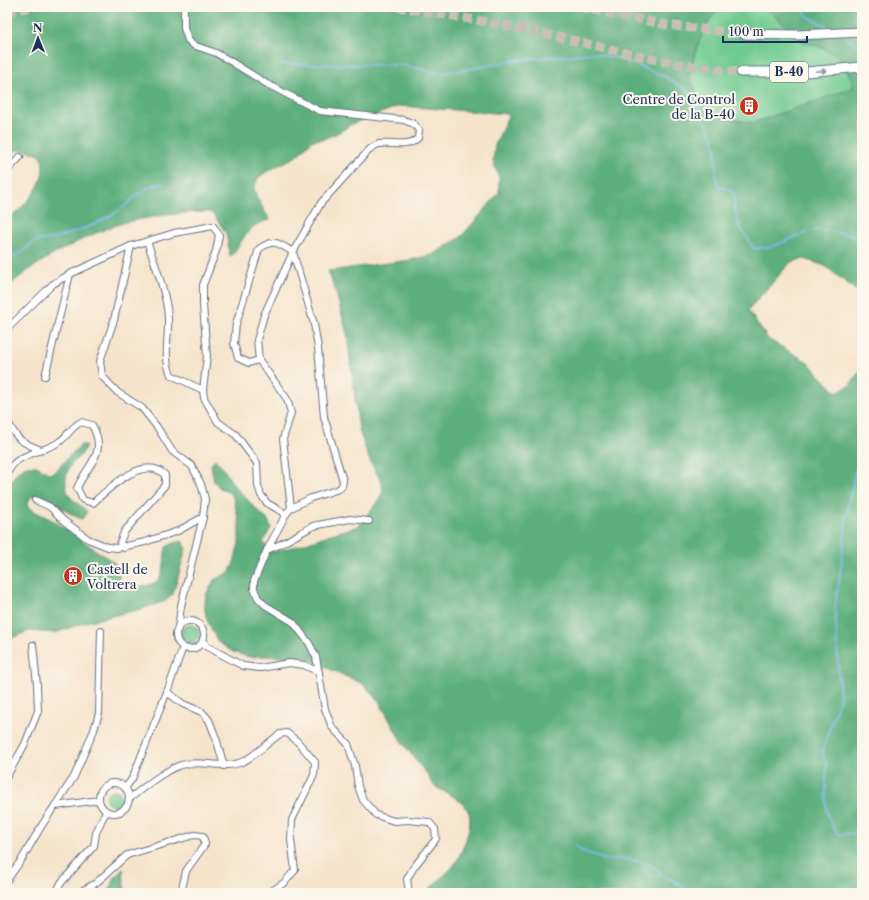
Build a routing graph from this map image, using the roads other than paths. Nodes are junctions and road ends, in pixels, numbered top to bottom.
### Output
1 (184, 7) edge
2 (862, 32) edge
3 (744, 34) tunnel mouth
4 (862, 67) edge
5 (740, 72) tunnel mouth
6 (20, 157) dead end
7 (7, 171) edge
8 (147, 241) junction
9 (132, 246) junction
10 (292, 252) junction
11 (70, 274) junction
12 (7, 329) edge
13 (259, 360) junction
14 (45, 376) dead end
15 (204, 390) junction
16 (7, 420) edge
17 (41, 450) junction
18 (7, 474) edge
19 (35, 500) dead end
20 (291, 508) junction
21 (286, 514) junction
22 (203, 517) junction
23 (369, 521) dead end
24 (124, 548) junction
25 (267, 550) junction
26 (178, 629) junction
27 (101, 631) dead end
28 (203, 639) junction
29 (33, 646) dead end
30 (183, 647) junction
31 (319, 672) junction
32 (167, 692) junction
33 (224, 766) junction
34 (7, 776) edge
35 (125, 788) junction
36 (129, 799) junction
37 (99, 800) junction
38 (55, 806) junction
39 (106, 811) junction
40 (7, 880) edge
41 (56, 893) edge
42 (78, 893) edge
43 (181, 893) edge
44 (269, 893) edge
45 (409, 893) edge

1 - 10 street
2 - 3 highway
5 -> 4 highway, B-40
6 - 7 street
8 - 9 street
8 - 15 street
8 - 15 street
9 - 11 street
9 - 22 street
10 - 13 street
10 - 13 street
10 - 20 street
11 - 12 street
11 - 14 street
13 - 20 street
15 - 21 street
16 - 17 street
17 - 18 street
17 - 24 street
19 - 24 street
20 - 21 street
21 - 25 street
22 - 24 street
22 - 26 street
23 - 25 street
25 - 31 street
26 - 28 street
26 - 30 street
27 - 38 street
28 - 30 street
28 - 31 street
29 - 34 street
30 - 32 street
31 - 45 street
32 - 33 street
32 - 35 street
33 - 36 street
33 - 44 street
35 - 36 street
35 - 37 street
36 - 39 street
37 - 38 street
37 - 39 street
38 - 40 street
39 - 41 street
42 - 43 street

